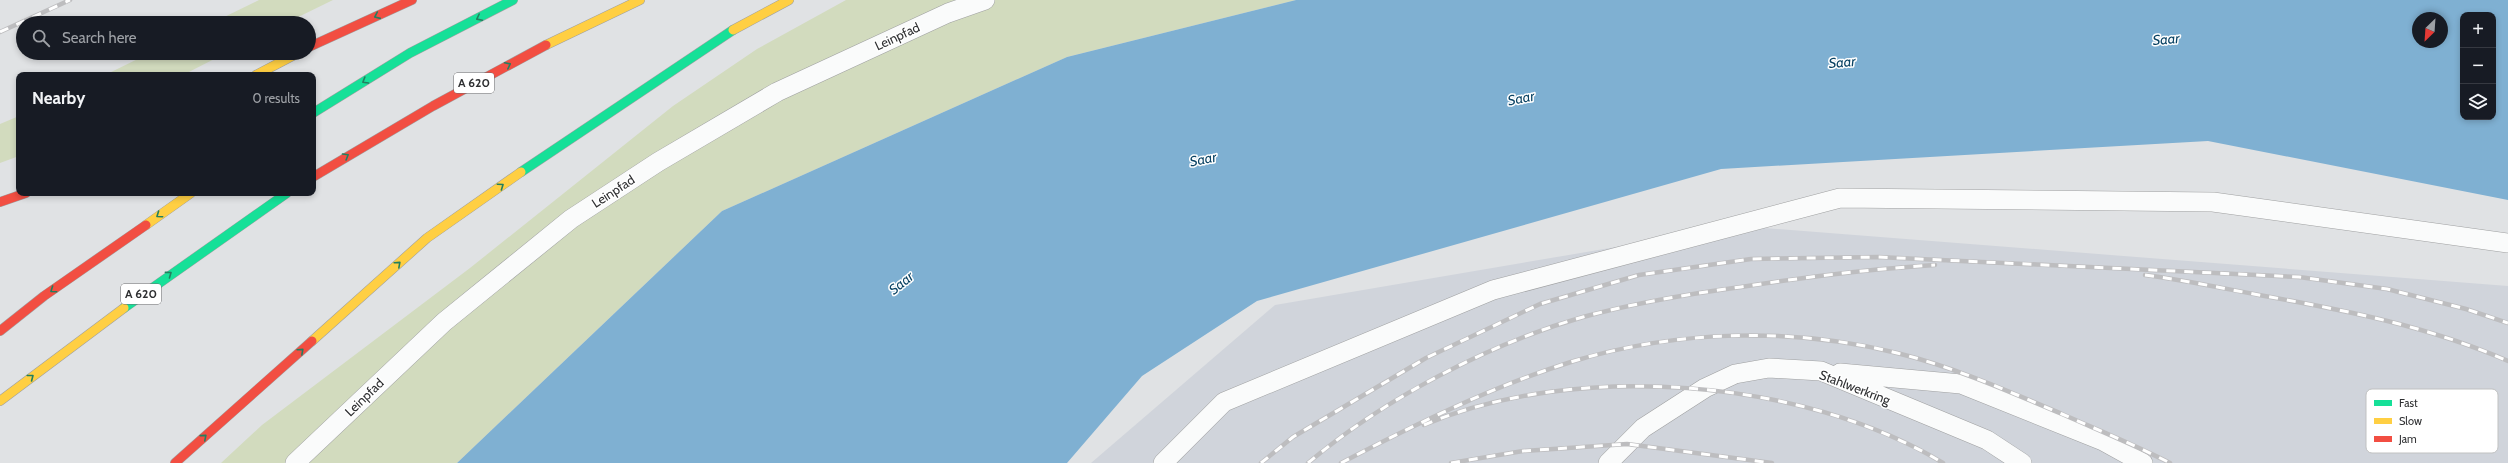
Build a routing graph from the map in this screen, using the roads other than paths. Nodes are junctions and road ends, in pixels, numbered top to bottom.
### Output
1 (412, 0) edge
2 (513, 0) edge
3 (640, 0) edge
4 (789, 0) edge
5 (985, 0) edge
6 (316, 44) edge
7 (285, 60) edge
8 (262, 72) edge
9 (316, 111) edge
10 (316, 174) edge
11 (17, 196) edge
12 (187, 196) edge
13 (283, 196) edge
14 (0, 202) edge
15 (2508, 243) edge
16 (0, 332) edge
17 (1821, 371) junction
18 (0, 401) edge
19 (175, 463) edge
20 (295, 463) edge
21 (1163, 463) edge
22 (1608, 463) edge
23 (2022, 463) edge
24 (2143, 463) edge

1 -> 6 highway
2 -> 9 highway
10 -> 3 highway, A 620
19 -> 4 highway
5 - 20 lane, Leinpfad
7 - 8 highway
11 - 14 highway
12 -> 16 highway
18 -> 13 highway, A 620
15 - 21 lane
17 - 22 lane, Stahlwerkring
17 - 23 lane, Stahlwerkring
17 - 24 lane

